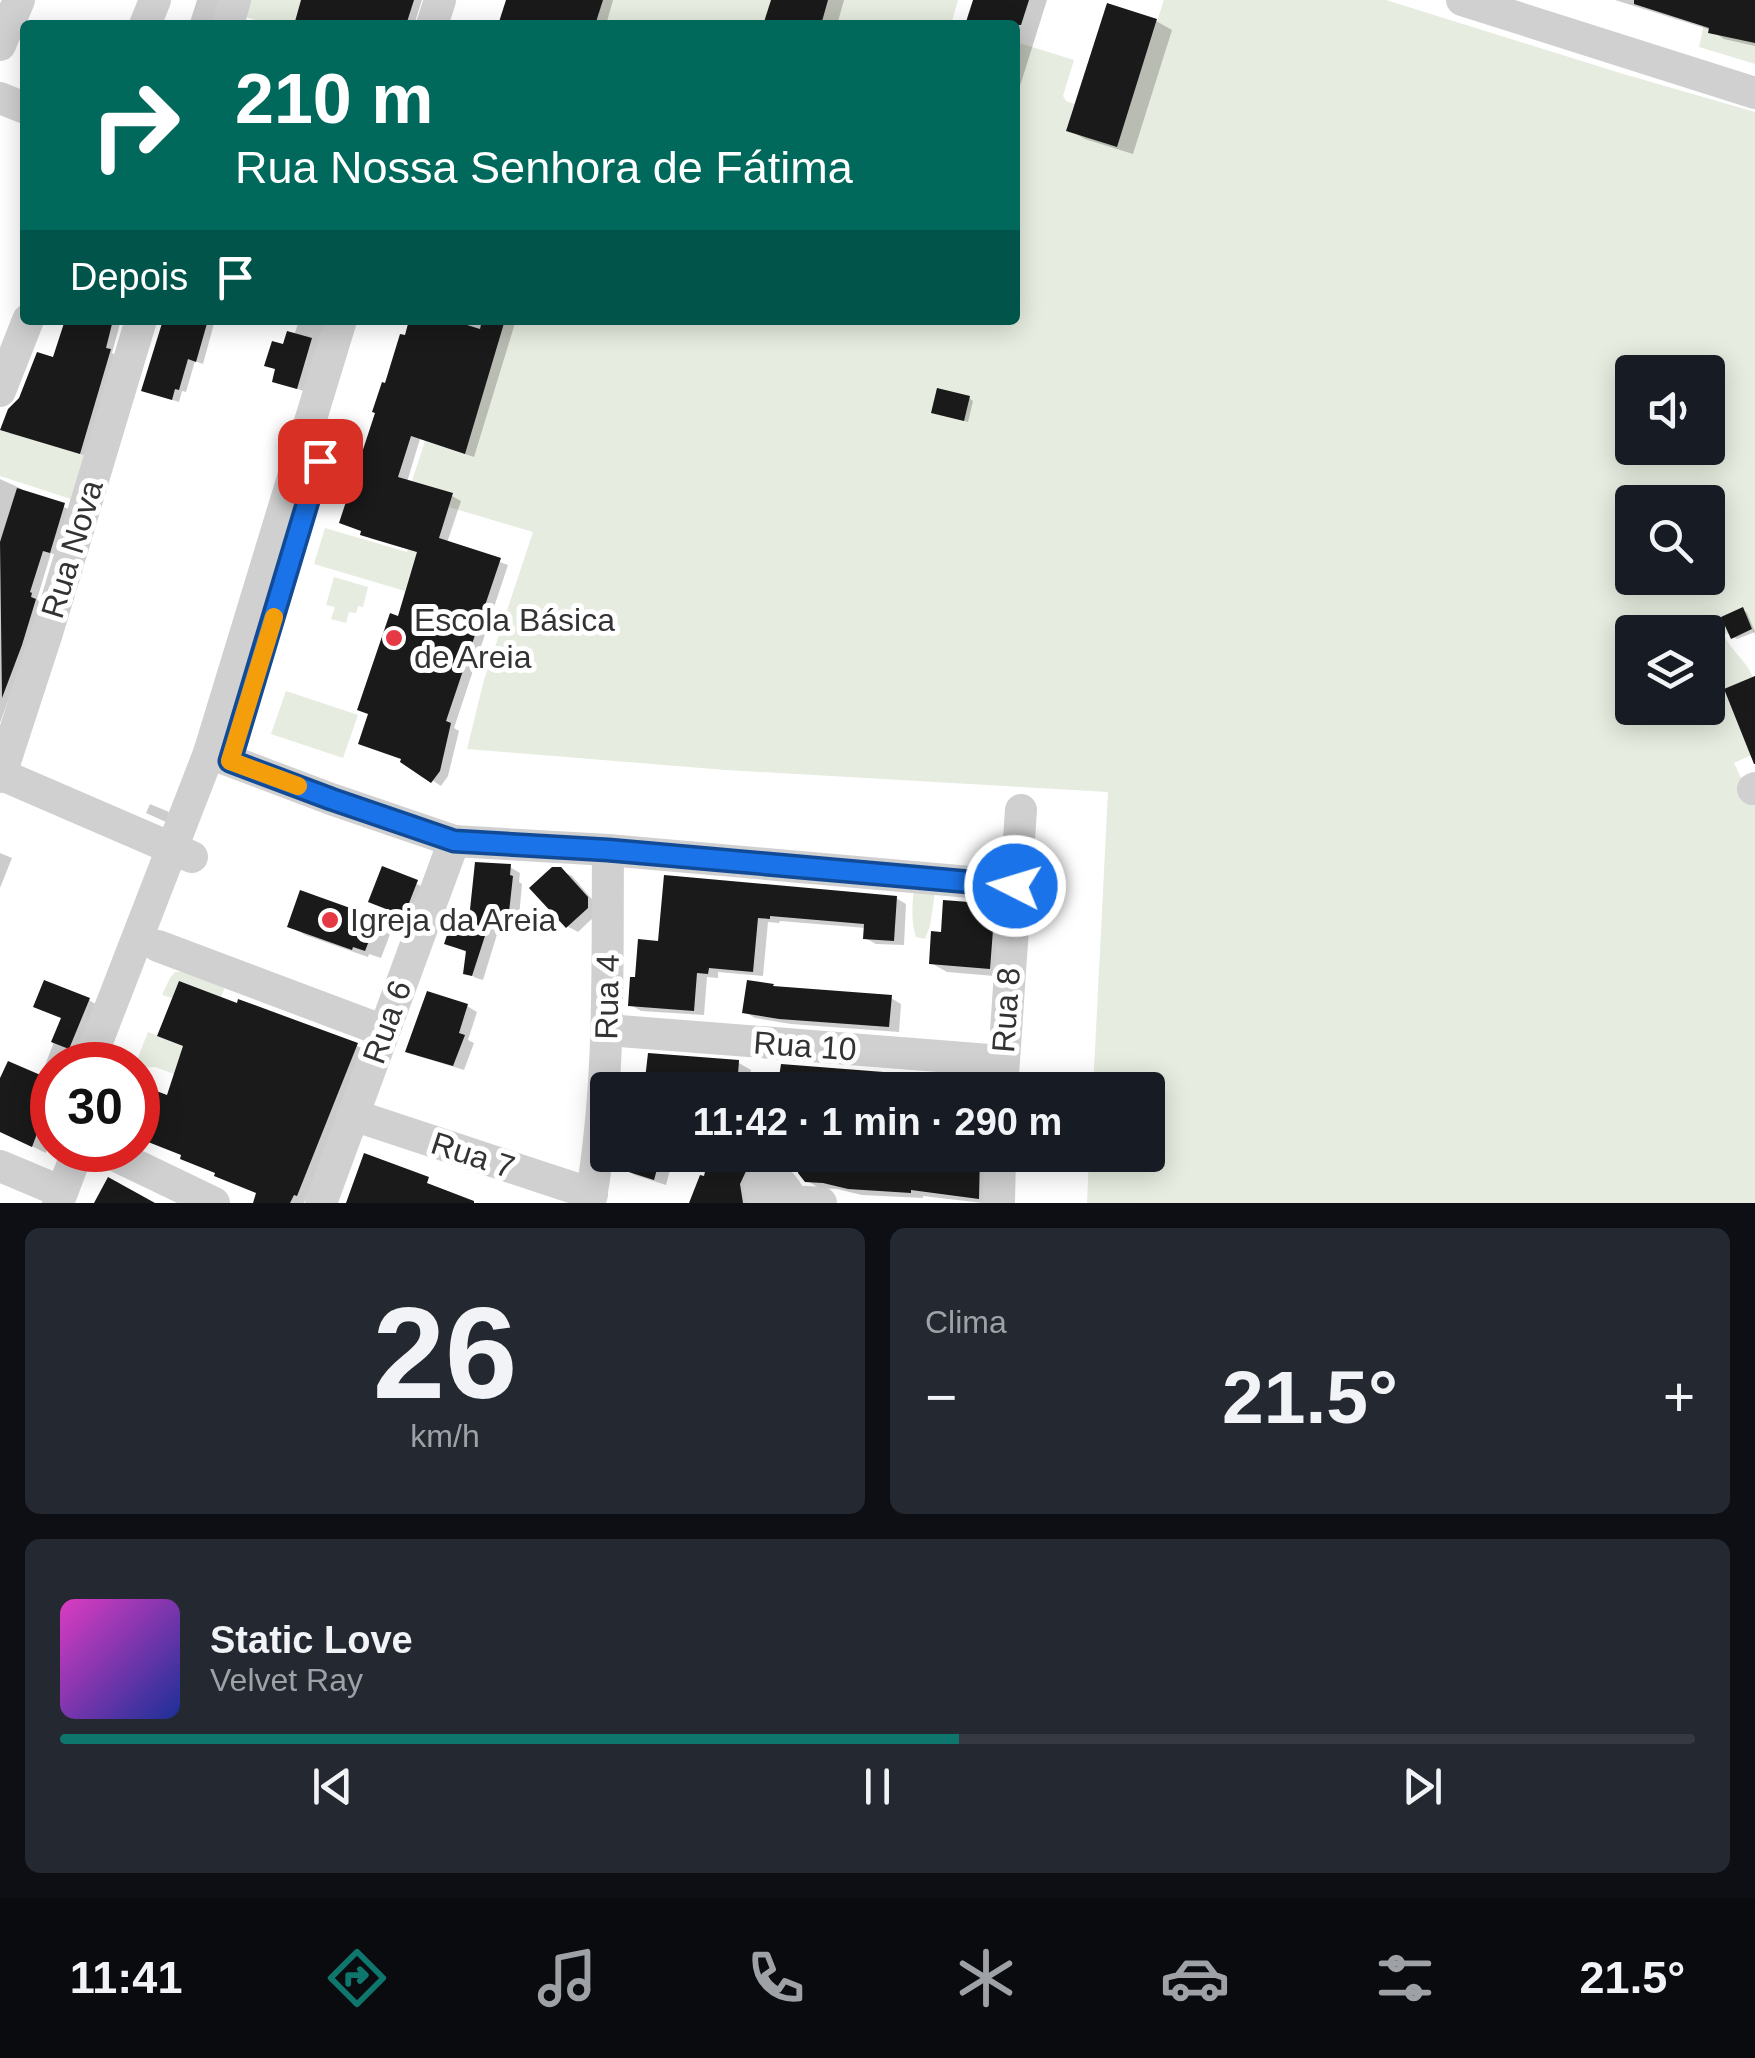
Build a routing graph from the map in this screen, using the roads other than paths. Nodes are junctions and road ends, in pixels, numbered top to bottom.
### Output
1 (18, 0) edge
2 (1462, 0) edge
3 (0, 45) edge
4 (1755, 93) edge
5 (26, 325) edge
6 (139, 325) edge
7 (340, 325) edge
8 (361, 325) edge
9 (0, 390) edge
10 (220, 757) junction
11 (0, 775) edge
12 (1021, 810) dead end
13 (454, 841) junction
14 (608, 850) junction
15 (182, 852) junction
16 (1015, 886) junction
17 (158, 946) junction
18 (607, 1030) junction
19 (384, 1031) junction
20 (98, 1042) edge
21 (120, 1042) edge
22 (968, 1072) edge
23 (1002, 1072) edge
24 (353, 1115) junction
25 (0, 1166) edge
26 (64, 1172) edge
27 (150, 1172) edge
28 (1000, 1172) edge
29 (49, 1195) edge
30 (591, 1199) edge
31 (214, 1203) edge
32 (321, 1203) edge
33 (999, 1203) edge

1 - 3 street
2 - 4 street
5 - 9 street
6 - 11 street, Rua Nova
7 - 10 street
8 - 10 street
10 - 13 street
10 - 15 street
11 - 15 street
12 - 16 street, Rua 8
13 - 14 street
13 - 19 street, Rua 6
14 - 16 street
14 - 18 street, Rua 4
15 - 17 street
15 - 20 street
16 - 23 street, Rua 8
17 - 19 street
17 - 21 street
18 - 22 street, Rua 10
18 - 30 street, Rua 4
19 - 24 street, Rua 6
24 - 30 street, Rua 7
24 - 32 street, Rua 6
25 - 29 street
26 - 29 street
27 - 31 street
28 - 33 street

